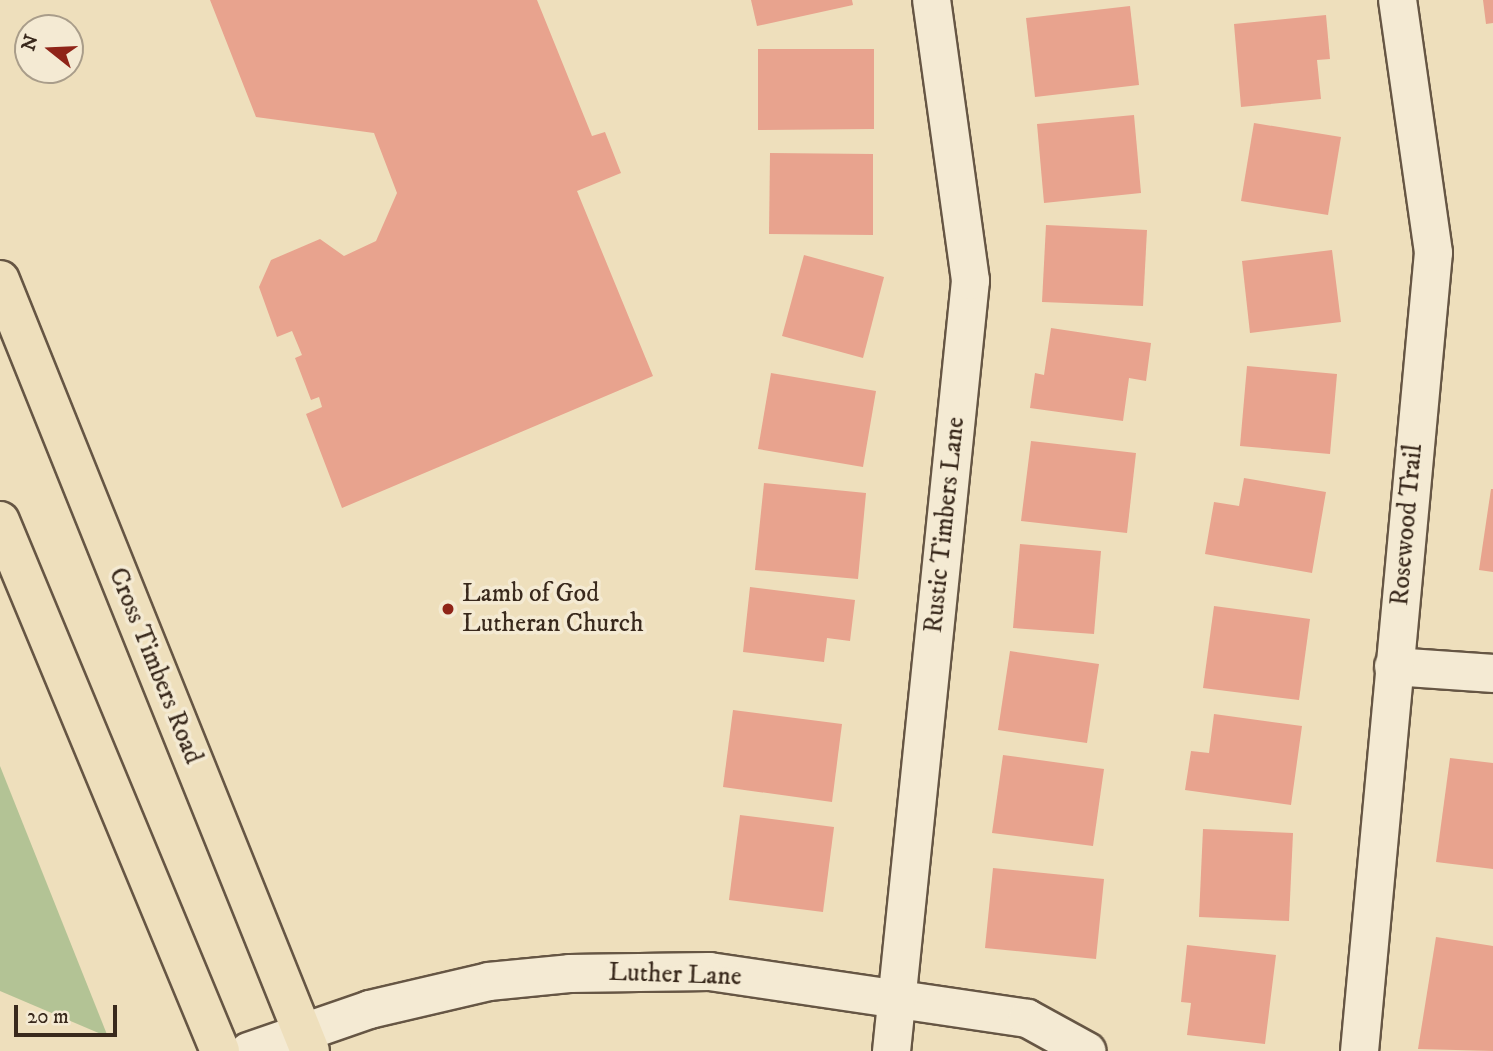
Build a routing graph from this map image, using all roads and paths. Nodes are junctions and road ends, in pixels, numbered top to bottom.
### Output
1 (931, 0) edge
2 (1397, 0) edge
3 (0, 280) edge
4 (0, 522) edge
5 (1393, 666) junction
6 (1493, 673) edge
7 (895, 999) junction
8 (306, 1042) edge
9 (220, 1051) edge
10 (248, 1051) edge
11 (891, 1051) edge
12 (1087, 1051) edge
13 (1359, 1051) edge

1 - 7 street, Rustic Timbers Lane
2 - 5 street, Rosewood Trail
3 - 8 main road, Cross Timbers Road
4 - 9 main road
5 - 6 street
5 - 13 street, Rosewood Trail
7 - 8 street, Luther Lane
7 - 11 street, Rustic Timbers Lane
7 - 12 street, Luther Lane
8 - 10 street, Luther Lane

